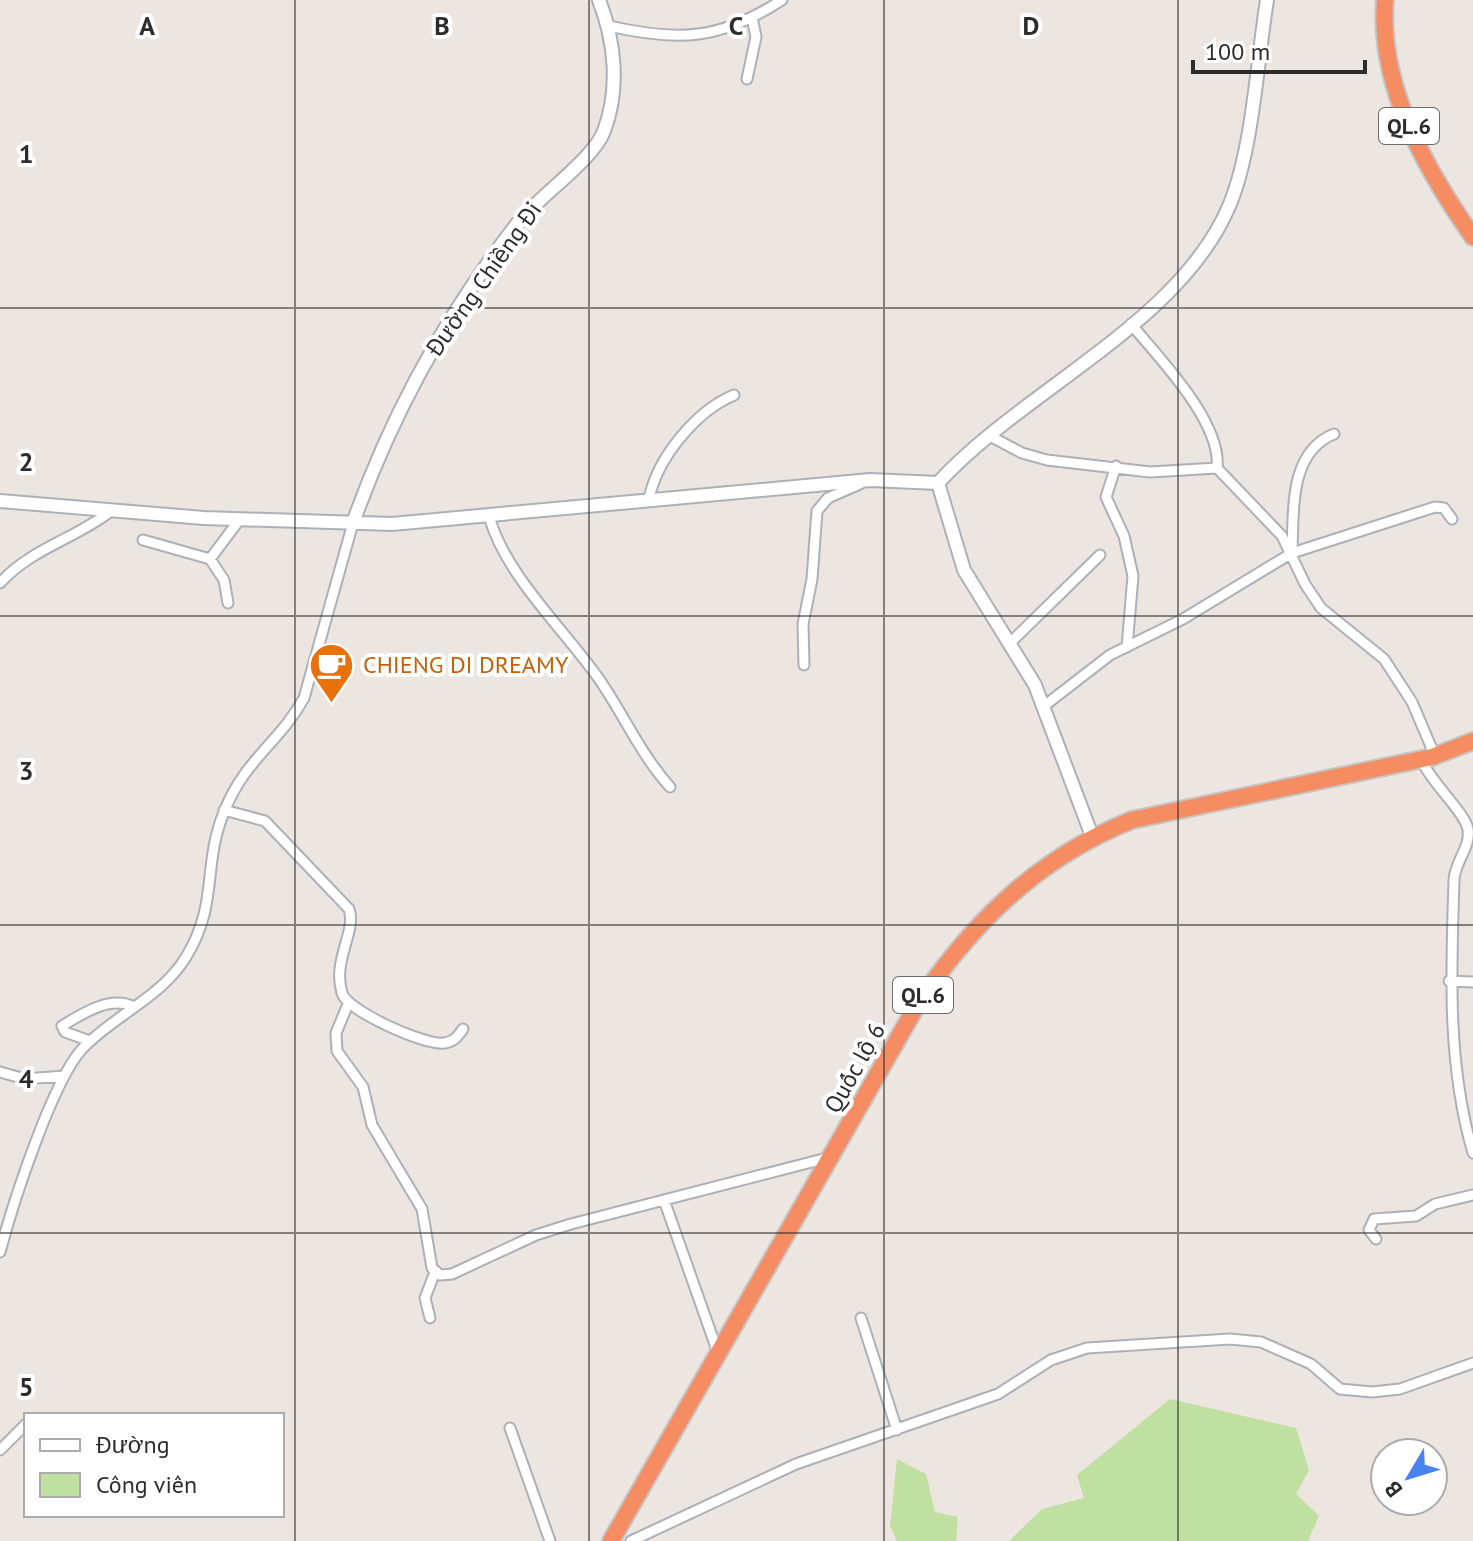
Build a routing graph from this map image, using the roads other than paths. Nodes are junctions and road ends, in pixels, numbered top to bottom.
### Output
1 (599, 0) edge
2 (782, 0) edge
3 (1267, 0) edge
4 (1385, 0) edge
5 (752, 17) junction
6 (609, 26) junction
7 (747, 79) dead end
8 (1473, 237) edge
9 (1131, 324) junction
10 (734, 395) dead end
11 (1334, 434) dead end
12 (988, 435) junction
13 (1116, 466) junction
14 (1217, 468) junction
15 (870, 480) junction
16 (938, 483) junction
17 (649, 499) junction
18 (0, 501) edge
19 (111, 511) junction
20 (489, 516) junction
21 (240, 519) junction
22 (1452, 519) dead end
23 (353, 523) junction
24 (143, 540) dead end
25 (1292, 553) junction
26 (1100, 555) dead end
27 (210, 559) junction
28 (0, 583) edge
29 (228, 603) dead end
30 (1011, 642) junction
31 (1127, 647) junction
32 (804, 665) dead end
33 (1044, 706) junction
34 (1473, 741) edge
35 (1428, 758) junction
36 (670, 787) dead end
37 (224, 810) junction
38 (1092, 836) junction
39 (1449, 981) junction
40 (1473, 982) edge
41 (348, 1004) junction
42 (134, 1007) junction
43 (463, 1029) dead end
44 (90, 1041) junction
45 (0, 1072) edge
46 (64, 1076) junction
47 (1473, 1153) edge
48 (834, 1156) junction
49 (1473, 1195) edge
50 (664, 1200) junction
51 (1376, 1239) dead end
52 (0, 1252) edge
53 (435, 1272) junction
54 (430, 1318) dead end
55 (861, 1318) dead end
56 (717, 1350) junction
57 (1473, 1363) edge
58 (24, 1426) edge
59 (510, 1428) dead end
60 (897, 1430) junction
61 (0, 1450) edge
62 (550, 1541) edge
63 (611, 1541) edge
64 (631, 1541) edge

1 - 6 street, Đường Chiềng Đi
2 - 5 street
3 - 9 street
4 - 8 highway, QL.6
5 - 6 street
5 - 7 street
6 - 23 street, Đường Chiềng Đi
9 - 12 street
9 - 14 street
10 - 17 street
11 - 25 street
12 - 13 street
12 - 16 street
13 - 14 street
13 - 31 street
14 - 25 street
15 - 16 street
15 - 17 street
15 - 32 street
16 - 30 street
17 - 20 street
18 - 19 street
19 - 21 street
19 - 28 street
20 - 23 street
20 - 36 street
21 - 23 street
21 - 27 street
22 - 25 street
23 - 37 street
24 - 27 street
25 - 31 street
25 - 35 street
26 - 30 street
27 - 29 street
30 - 33 street
31 - 33 street
33 - 38 street
34 - 35 highway, Quốc lộ 6 / QL.6
35 - 38 highway, Quốc lộ 6 / QL.6
35 - 39 street
37 - 41 street
37 - 42 street
38 - 48 highway, Quốc lộ 6 / QL.6
39 - 40 street
39 - 47 street
41 - 43 street
41 - 53 street
42 - 44 street
42 - 44 street
44 - 46 street
45 - 46 street
46 - 52 street
48 - 50 street
48 - 56 highway, Quốc lộ 6 / QL.6
49 - 51 street
50 - 53 street
50 - 56 street
53 - 54 street
55 - 60 street
56 - 63 highway, Quốc lộ 6 / QL.6
57 - 60 street
58 - 61 street
59 - 62 street
60 - 64 street

